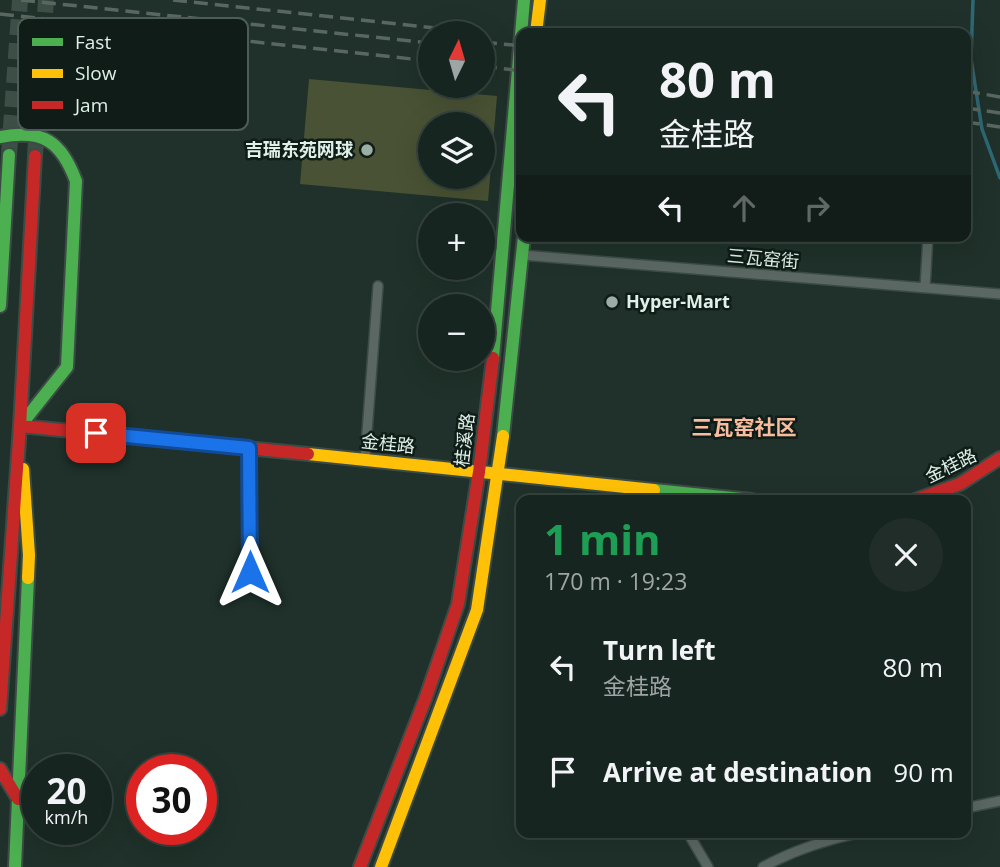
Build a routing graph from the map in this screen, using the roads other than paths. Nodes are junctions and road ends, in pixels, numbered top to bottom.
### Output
1 (524, 0) edge
2 (540, 0) edge
3 (522, 28) edge
4 (537, 28) edge
5 (516, 97) edge
6 (0, 137) edge
7 (9, 155) tunnel mouth
8 (35, 156) tunnel mouth
9 (524, 242) edge
10 (929, 242) edge
11 (523, 255) junction
12 (378, 286) dead end
13 (925, 288) junction
14 (1000, 294) edge
15 (0, 306) edge
16 (20, 426) junction
17 (249, 448) junction
18 (1000, 458) edge
19 (365, 459) junction
20 (479, 472) junction
21 (499, 474) junction
22 (667, 495) edge
23 (932, 495) edge
24 (250, 572) dead end
25 (0, 709) edge
26 (0, 769) edge
27 (19, 799) junction
28 (1000, 801) edge
29 (971, 807) edge
30 (691, 838) edge
31 (835, 838) edge
32 (15, 867) edge
33 (360, 867) edge
34 (382, 867) edge
35 (708, 867) edge
36 (763, 867) edge

1 - 3 main road, 桂溪路
2 - 4 main road
5 - 20 main road, 桂溪路
6 - 16 main road
7 - 15 main road
8 - 16 main road
9 - 11 main road
10 - 13 street
11 - 13 street, 三瓦窑街
11 - 21 main road
12 - 19 street
13 - 14 street, 三瓦窑街
16 - 17 main road, 金桂路
16 - 25 main road
16 - 27 main road
17 - 19 main road, 金桂路
17 - 24 street
18 - 23 main road, 金桂路
19 - 20 main road, 金桂路
20 - 21 main road, 金桂路
20 - 33 main road, 桂溪路
21 - 22 main road, 金桂路
21 - 34 main road
26 - 27 main road
27 - 32 main road
28 - 29 street
30 - 35 street
31 - 36 street

